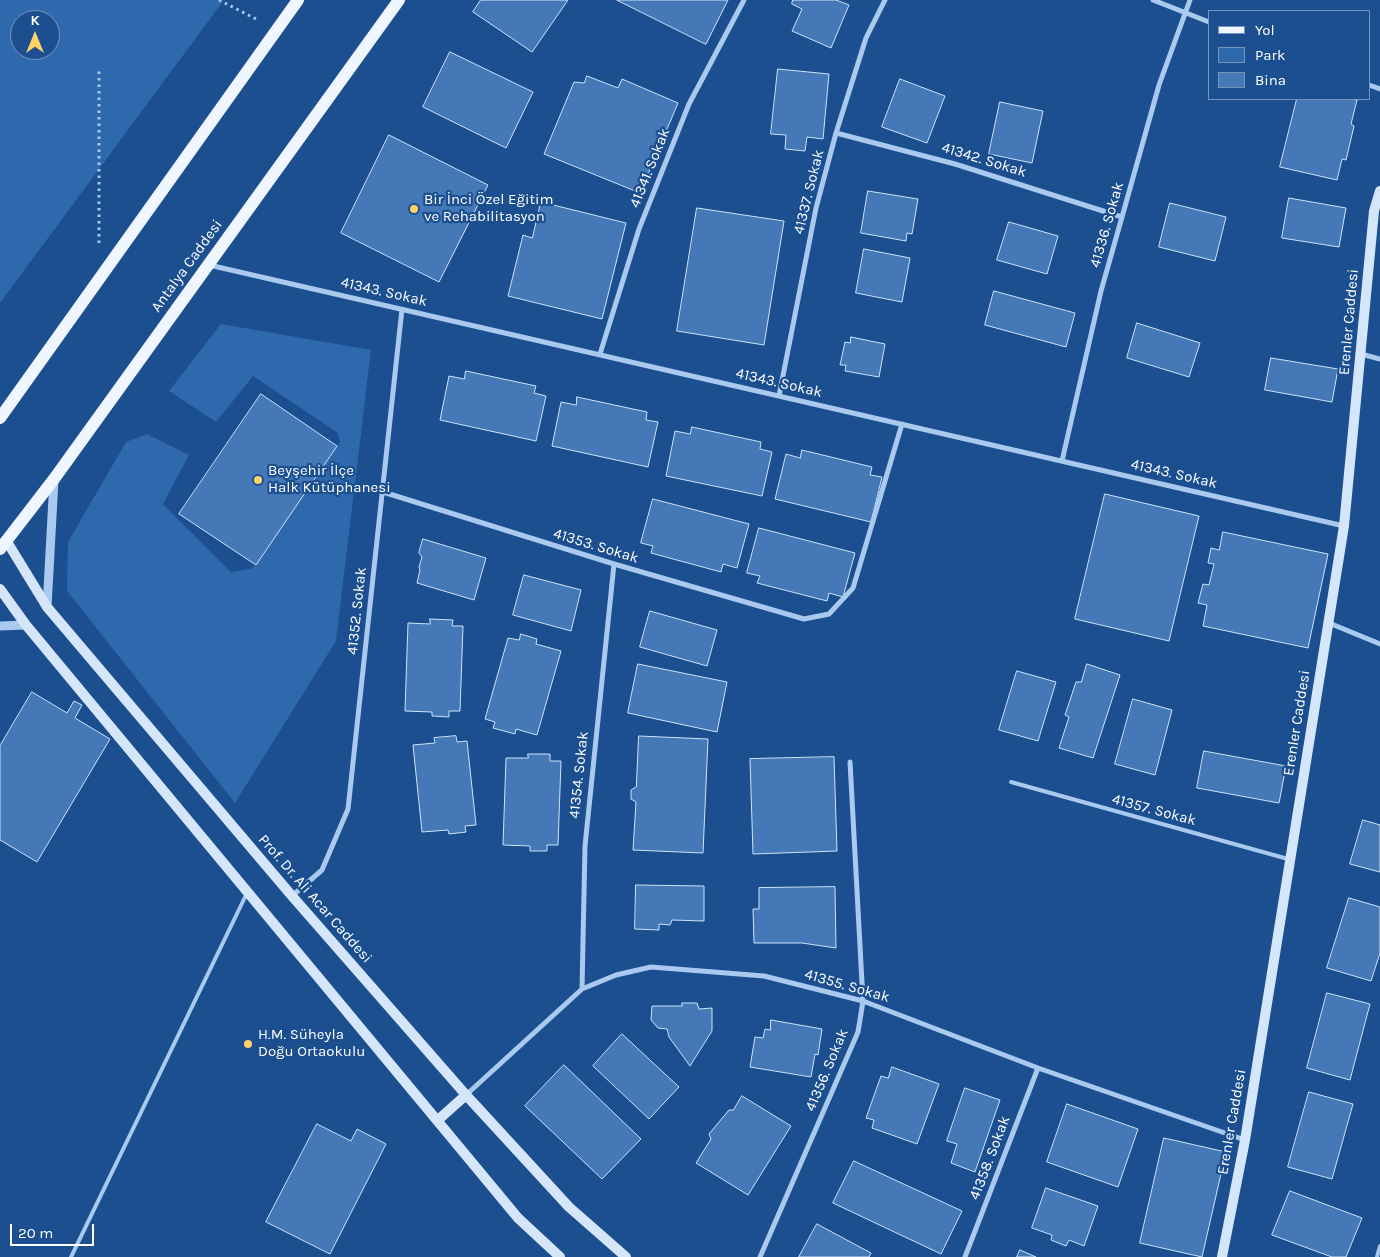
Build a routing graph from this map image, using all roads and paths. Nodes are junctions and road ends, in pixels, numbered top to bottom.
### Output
1 (219, 0) edge
2 (298, 0) edge
3 (399, 0) edge
4 (744, 0) edge
5 (885, 0) edge
6 (1152, 0) edge
7 (1190, 0) edge
8 (1185, 13) junction
9 (1208, 22) edge
10 (276, 30) junction
11 (99, 68) dead end
12 (836, 133) junction
13 (1380, 191) edge
14 (1122, 217) junction
15 (208, 265) junction
16 (98, 279) junction
17 (402, 309) junction
18 (600, 354) junction
19 (1361, 354) junction
20 (1380, 359) edge
21 (780, 396) junction
22 (0, 418) edge
23 (902, 424) junction
24 (1062, 461) junction
25 (54, 479) junction
26 (382, 492) junction
27 (1344, 526) junction
28 (2, 540) edge
29 (614, 564) junction
30 (0, 589) edge
31 (47, 607) junction
32 (1328, 623) junction
33 (26, 625) junction
34 (0, 626) edge
35 (1380, 644) edge
36 (850, 762) dead end
37 (1011, 782) dead end
38 (1290, 859) junction
39 (248, 891) junction
40 (292, 896) junction
41 (582, 989) junction
42 (863, 1001) junction
43 (1038, 1068) junction
44 (466, 1095) junction
45 (438, 1120) junction
46 (1245, 1140) junction
47 (1380, 1246) edge
48 (71, 1257) edge
49 (560, 1257) edge
50 (626, 1257) edge
51 (760, 1257) edge
52 (965, 1257) edge
53 (1222, 1257) edge
54 (1377, 1257) edge

1 - 10 path
2 - 10 main road
3 - 15 main road, Antalya Caddesi
4 - 18 street, 41341. Sokak
5 - 12 street, 41337. Sokak
6 - 8 street
7 - 8 street, 41336. Sokak
8 - 9 street
8 - 14 street, 41336. Sokak
10 - 16 main road
11 - 16 path
12 - 14 street, 41342. Sokak
12 - 21 street, 41337. Sokak
13 - 19 main road, Erenler Caddesi
14 - 24 street, 41336. Sokak
15 - 17 street, 41343. Sokak
15 - 25 main road, Antalya Caddesi
16 - 22 main road
17 - 18 street, 41343. Sokak
17 - 26 street, 41352. Sokak
18 - 21 street, 41343. Sokak
19 - 20 street
19 - 27 main road, Erenler Caddesi
21 - 23 street, 41343. Sokak
23 - 24 street, 41343. Sokak
23 - 29 street, 41353. Sokak
24 - 27 street, 41343. Sokak
25 - 28 main road, Antalya Caddesi
25 - 31 street
26 - 29 street, 41353. Sokak
26 - 40 street, 41352. Sokak
27 - 32 main road, Erenler Caddesi
28 - 31 main road, Prof. Dr. Ali Acar Caddesi
29 - 41 street, 41354. Sokak
30 - 33 main road
31 - 40 main road, Prof. Dr. Ali Acar Caddesi
32 - 35 street
32 - 38 main road, Erenler Caddesi
33 - 34 street
33 - 39 main road
36 - 42 street, 41356. Sokak
37 - 38 lane, 41357. Sokak
38 - 46 main road, Erenler Caddesi
39 - 45 main road
39 - 48 lane
40 - 44 main road, Prof. Dr. Ali Acar Caddesi
41 - 42 street, 41355. Sokak
41 - 44 street, 41355. Sokak
42 - 43 street, 41355. Sokak
42 - 51 street, 41356. Sokak
43 - 46 street, 41355. Sokak
43 - 52 street, 41358. Sokak
44 - 45 main road
44 - 50 main road, Prof. Dr. Ali Acar Caddesi
45 - 49 main road
46 - 53 main road, Erenler Caddesi
47 - 54 lane

